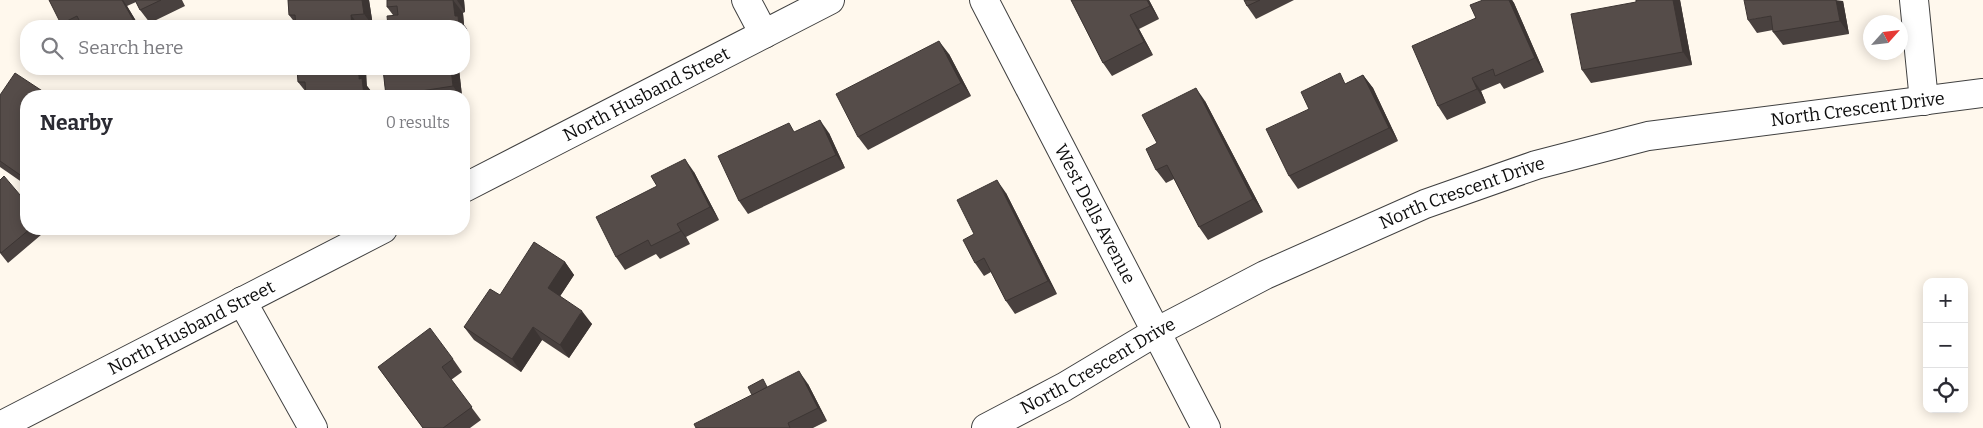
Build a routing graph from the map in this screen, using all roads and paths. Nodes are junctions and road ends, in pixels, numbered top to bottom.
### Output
1 (746, 0) edge
2 (830, 0) edge
3 (984, 0) edge
4 (1914, 0) edge
5 (764, 34) junction
6 (1983, 93) edge
7 (1924, 101) junction
8 (470, 185) edge
9 (372, 235) edge
10 (242, 301) junction
11 (1156, 332) junction
12 (0, 426) edge
13 (313, 428) edge
14 (986, 428) edge
15 (1206, 428) edge

1 - 5 street
2 - 5 street, North Husband Street
3 - 11 street, West Dells Avenue
4 - 7 street
5 - 8 street, North Husband Street
6 - 7 street, North Crescent Drive
7 - 11 street, North Crescent Drive
9 - 10 street, North Husband Street
10 - 12 street, North Husband Street
10 - 13 street
11 - 14 street, North Crescent Drive
11 - 15 street, West Dells Avenue

